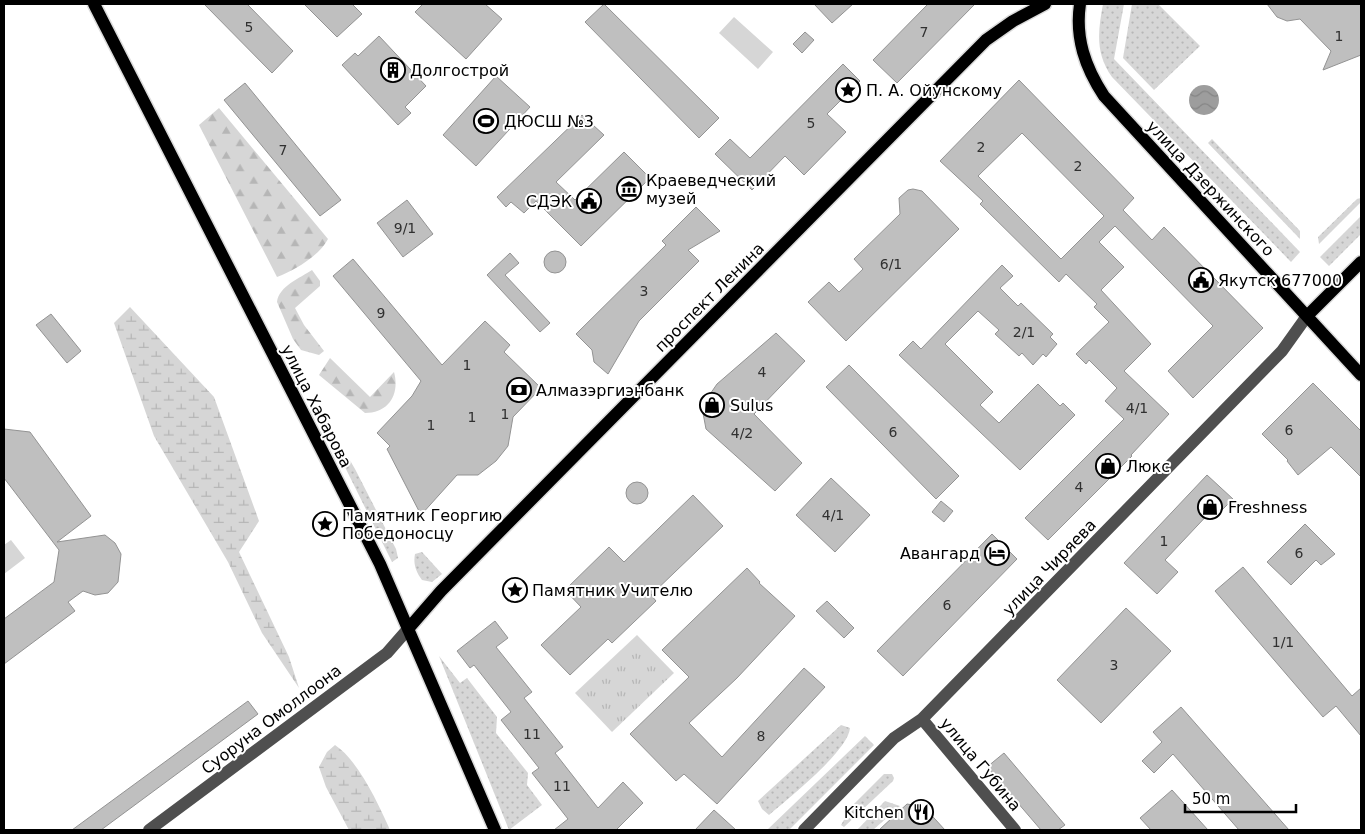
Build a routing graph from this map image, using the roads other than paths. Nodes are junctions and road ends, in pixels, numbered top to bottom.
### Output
1 (94, 4) edge
2 (1045, 4) edge
3 (1080, 4) edge
4 (1361, 262) edge
5 (1307, 316) junction
6 (1361, 375) edge
7 (408, 629) junction
8 (922, 720) junction
9 (148, 830) edge
10 (494, 830) edge
11 (804, 830) edge
12 (1015, 830) edge

1 - 7 main road, улица Хабарова
2 - 7 main road, проспект Ленина
3 - 5 main road, улица Дзержинского
4 - 5 main road
5 - 6 main road, улица Дзержинского
5 - 8 street, улица Чиряева
7 - 9 street, Суоруна Омоллоона
7 - 10 main road, улица Хабарова
8 - 11 street, улица Чиряева
8 - 12 street, улица Губина

